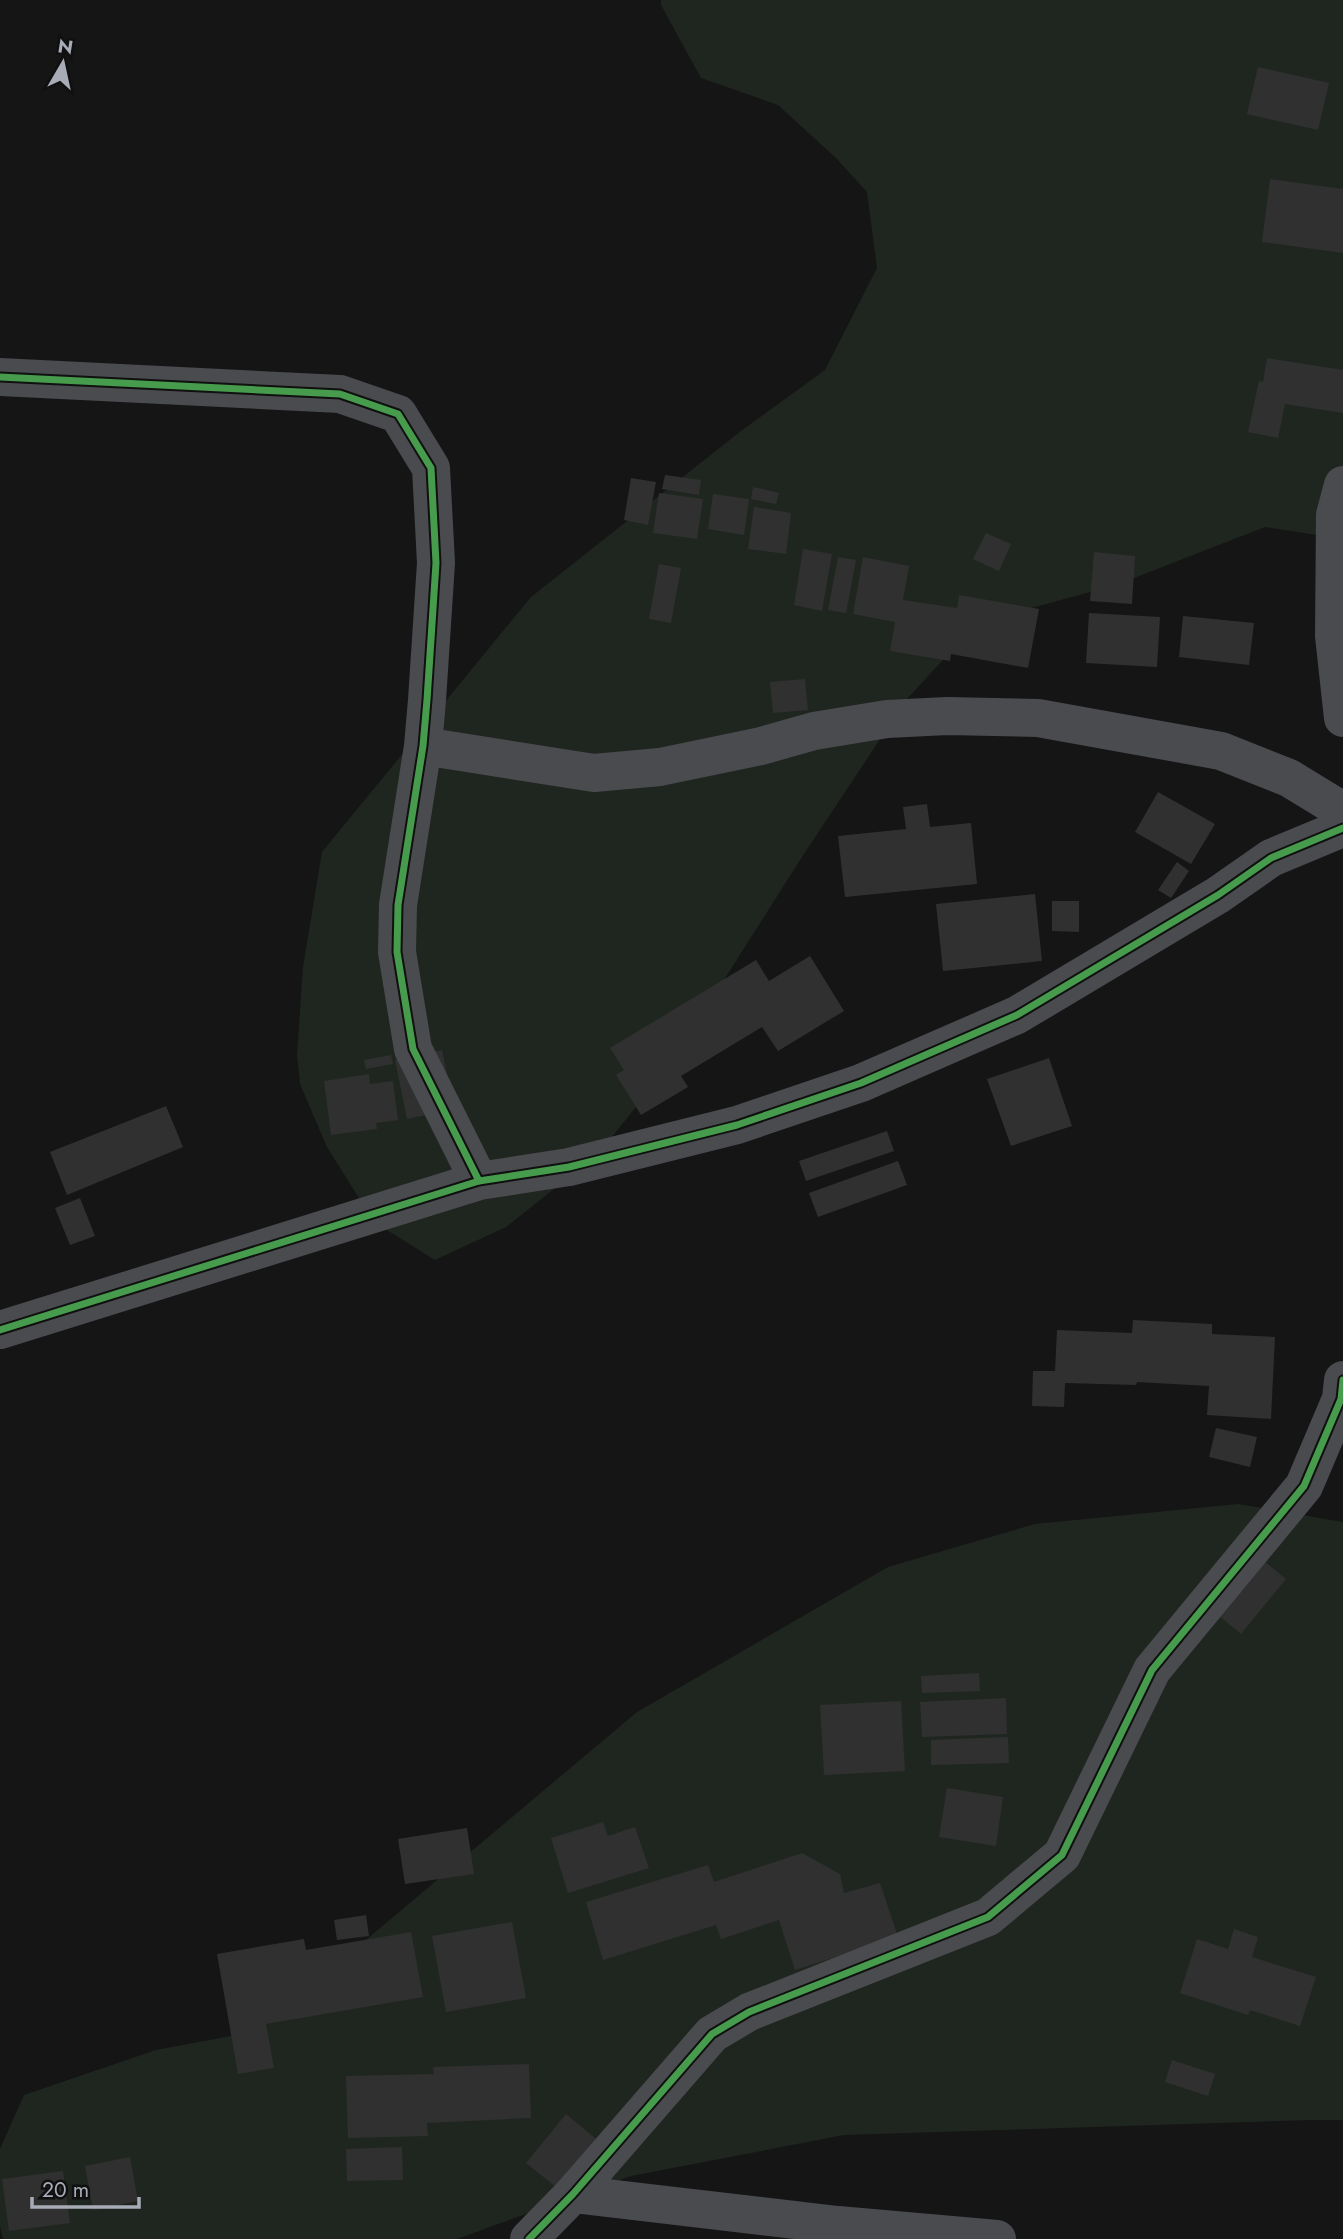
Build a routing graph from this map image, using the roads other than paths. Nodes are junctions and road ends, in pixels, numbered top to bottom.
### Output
1 (0, 377) edge
2 (1343, 485) edge
3 (1343, 718) edge
4 (424, 746) junction
5 (1343, 811) edge
6 (1343, 828) edge
7 (479, 1181) junction
8 (0, 1330) edge
9 (1343, 1380) edge
10 (573, 2194) junction
11 (529, 2239) edge
12 (997, 2239) edge

1 - 4 street
2 - 3 street
4 - 5 street
4 - 7 street
6 - 7 street
7 - 8 street
9 - 10 street
10 - 11 street
10 - 12 street

